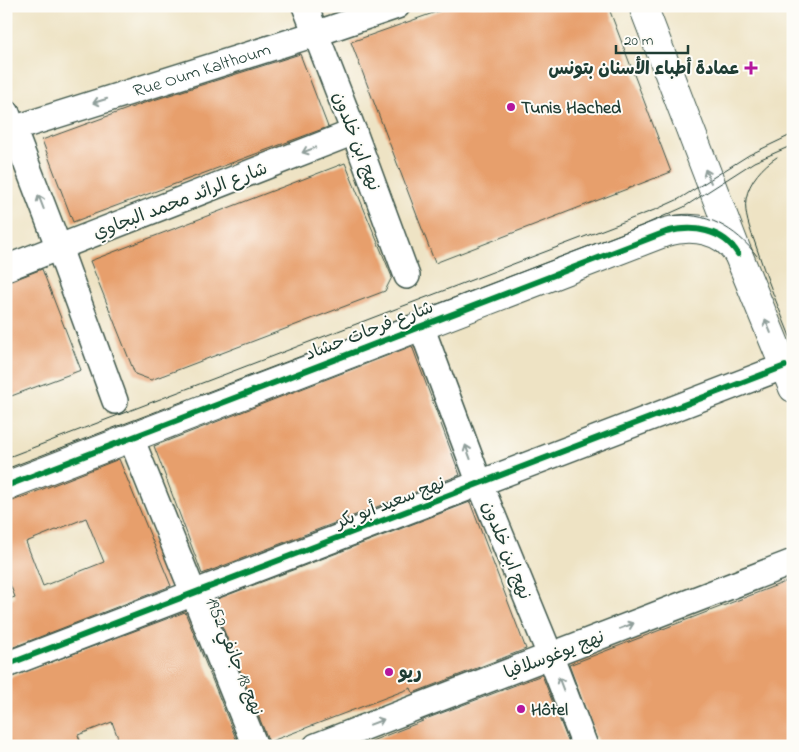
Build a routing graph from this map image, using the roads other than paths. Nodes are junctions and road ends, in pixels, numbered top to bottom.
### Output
1 (305, 6) edge
2 (397, 6) edge
3 (643, 6) edge
4 (315, 34) junction
5 (8, 124) edge
6 (354, 132) junction
7 (59, 248) junction
8 (738, 254) junction
9 (6, 268) edge
10 (407, 276) dead end
11 (421, 326) junction
12 (789, 377) edge
13 (115, 401) dead end
14 (131, 438) junction
15 (480, 484) junction
16 (6, 486) edge
17 (793, 562) edge
18 (194, 594) junction
19 (550, 655) junction
20 (6, 665) edge
21 (255, 746) edge
22 (316, 746) edge
23 (585, 746) edge

1 - 4 street, نهج ابن خلدون
2 - 4 street, Rue Oum Kalthoum
8 -> 3 street
4 -> 5 street, Rue Oum Kalthoum
4 - 6 street, نهج ابن خلدون
7 -> 5 street
6 -> 7 street, شارع الرائد محمد البجاوي
6 - 10 street, نهج ابن خلدون
7 - 9 street, شارع الرائد محمد البجاوي
7 - 13 street
8 - 11 street, شارع فرحات حشاد
12 -> 8 street
11 - 14 street, شارع فرحات حشاد
15 -> 11 street, نهج ابن خلدون
12 - 15 street, نهج سعيد أبو بكر
14 - 16 street, شارع فرحات حشاد
14 - 18 street, نهج 18 جانفي 1952
15 - 18 street, نهج سعيد أبو بكر
15 - 19 street, نهج ابن خلدون
19 -> 17 street, نهج يوغوسلافيا
18 - 20 street, نهج سعيد أبو بكر
18 - 21 street, نهج 18 جانفي 1952
22 -> 19 street, نهج يوغوسلافيا
23 -> 19 street, نهج ابن خلدون

